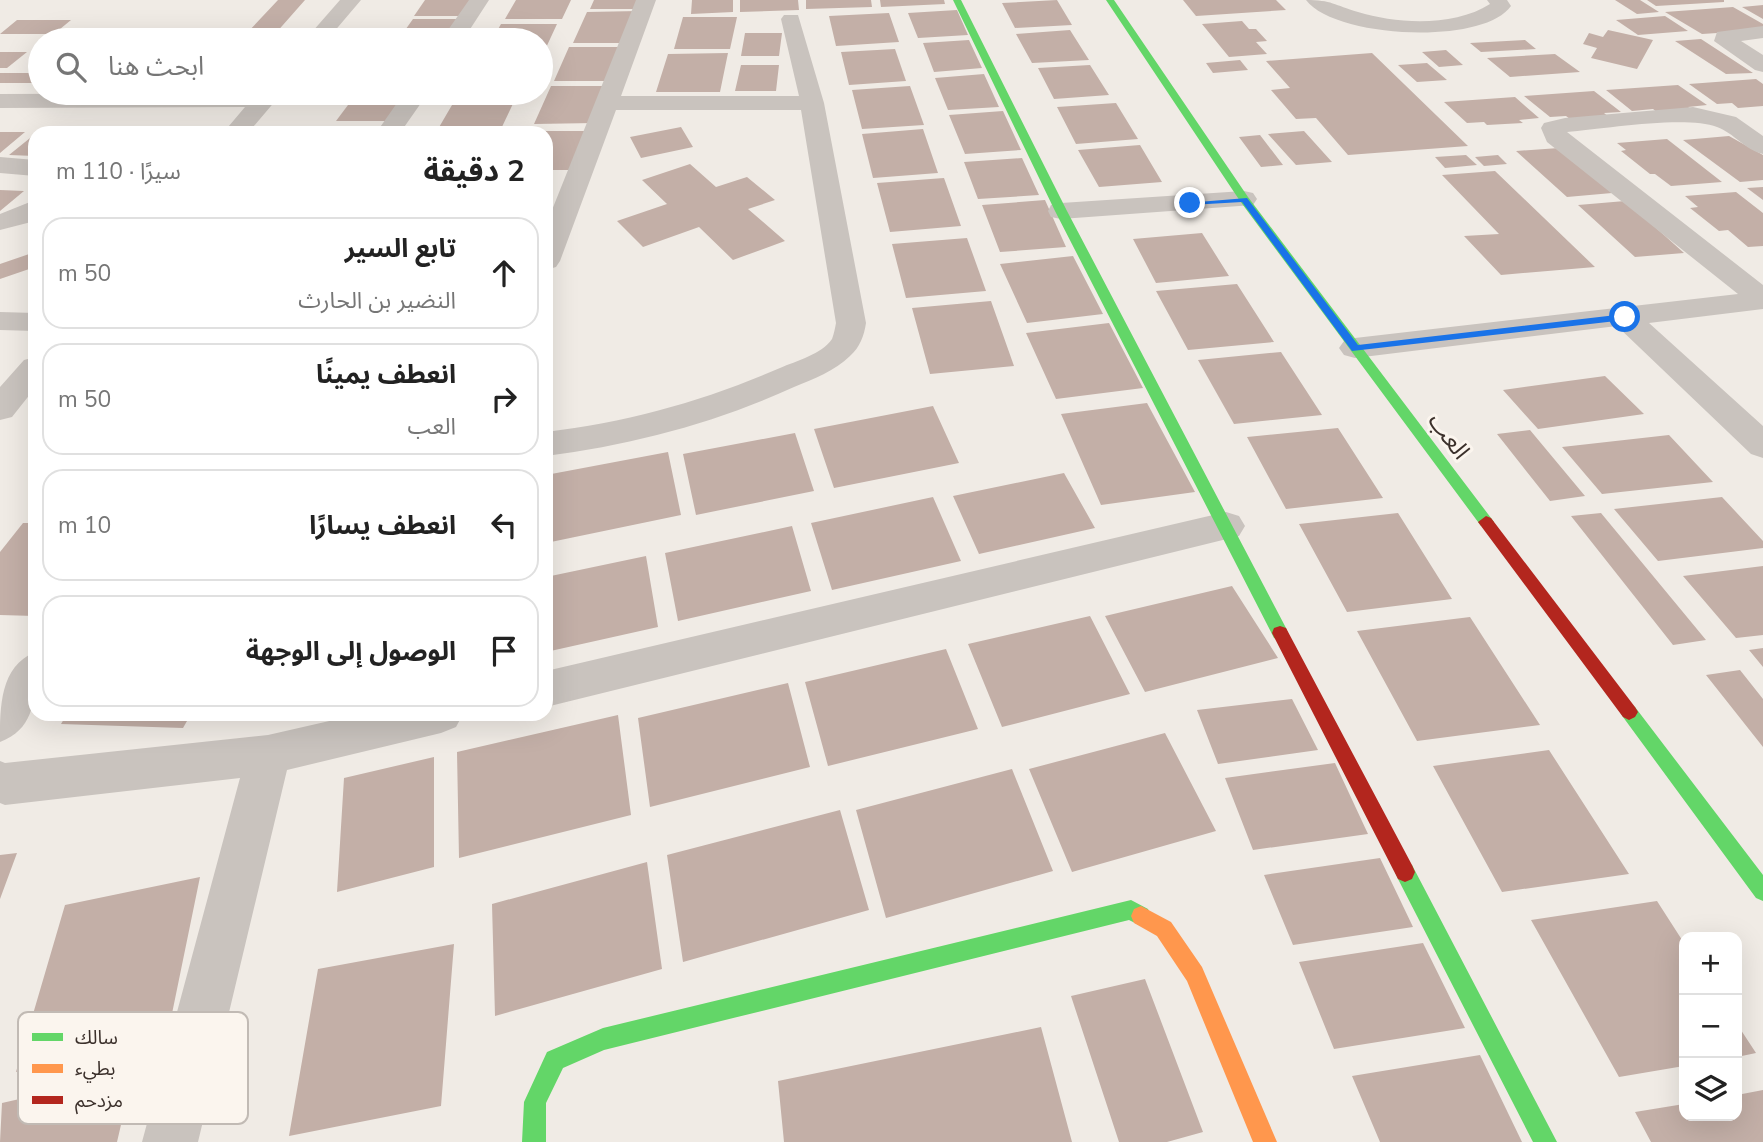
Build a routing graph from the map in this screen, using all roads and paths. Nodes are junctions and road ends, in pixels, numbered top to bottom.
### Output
1 (351, 0) edge
2 (479, 0) edge
3 (646, 0) edge
4 (957, 0) edge
5 (1110, 0) edge
6 (1315, 0) edge
7 (1497, 0) edge
8 (792, 19) dead end
9 (326, 28) edge
10 (460, 28) edge
11 (1763, 32) edge
12 (1763, 65) edge
13 (0, 101) edge
14 (28, 101) edge
15 (606, 103) junction
16 (812, 103) junction
17 (259, 105) edge
18 (408, 105) edge
19 (241, 126) edge
20 (393, 126) edge
21 (1763, 147) edge
22 (0, 165) edge
23 (28, 167) edge
24 (558, 199) edge
25 (1244, 199) junction
26 (1061, 211) junction
27 (28, 213) edge
28 (0, 222) edge
29 (553, 225) edge
30 (1763, 300) edge
31 (1625, 317) junction
32 (0, 321) edge
33 (28, 322) edge
34 (1355, 348) junction
35 (28, 376) edge
36 (0, 409) edge
37 (553, 442) edge
38 (1763, 446) edge
39 (1226, 526) junction
40 (28, 681) edge
41 (553, 687) edge
42 (387, 721) edge
43 (0, 723) edge
44 (364, 724) edge
45 (268, 755) junction
46 (0, 782) edge
47 (1763, 891) edge
48 (203, 1012) edge
49 (175, 1124) edge
50 (170, 1142) edge
51 (534, 1142) edge
52 (1265, 1142) edge
53 (1545, 1142) edge

1 - 9 street
2 - 10 street
3 - 15 street
4 - 26 street
5 - 25 street, العب
6 - 7 street
8 - 16 street
11 - 12 street
13 - 14 street
15 - 16 street
15 - 24 street
16 - 37 street
17 - 19 street
18 - 20 street
21 - 30 street
22 - 23 street
24 - 29 street
25 - 26 street
25 - 34 street, العب
26 - 39 street
27 - 28 street
30 - 31 street
31 - 34 street
31 - 38 street
32 - 33 street
34 - 47 street, العب
35 - 36 street
39 - 41 street
39 - 53 street
40 - 43 street
42 - 44 street
44 - 45 street
45 - 46 street
45 - 48 street
49 - 50 street
51 - 52 street

